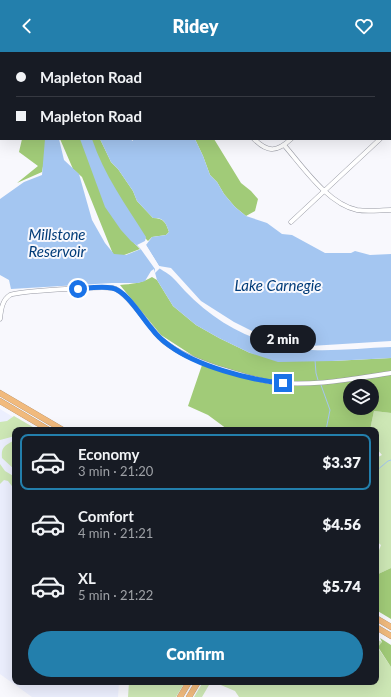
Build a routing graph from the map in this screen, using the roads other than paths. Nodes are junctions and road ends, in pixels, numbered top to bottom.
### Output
1 (255, 140) edge
2 (290, 140) edge
3 (379, 140) edge
4 (284, 145) junction
5 (325, 191) junction
6 (391, 210) edge
7 (291, 222) dead end
8 (0, 319) edge
9 (391, 373) edge
10 (1, 392) edge
11 (0, 400) edge
12 (0, 405) edge
13 (13, 408) junction
14 (44, 427) edge
15 (58, 427) edge
16 (379, 620) edge
17 (391, 627) edge
18 (379, 629) edge
19 (391, 636) edge
20 (187, 685) edge
21 (192, 685) edge
22 (196, 685) edge
23 (180, 697) edge
24 (185, 697) edge
25 (189, 697) edge

1 - 4 street
2 - 4 street
3 - 5 street
4 - 5 street
5 - 6 street
5 - 7 street
8 - 9 street
10 - 15 highway
11 - 13 highway
12 - 13 highway
13 - 14 highway
16 - 17 highway
18 - 19 highway
20 - 23 highway
21 - 24 highway
22 - 25 highway

